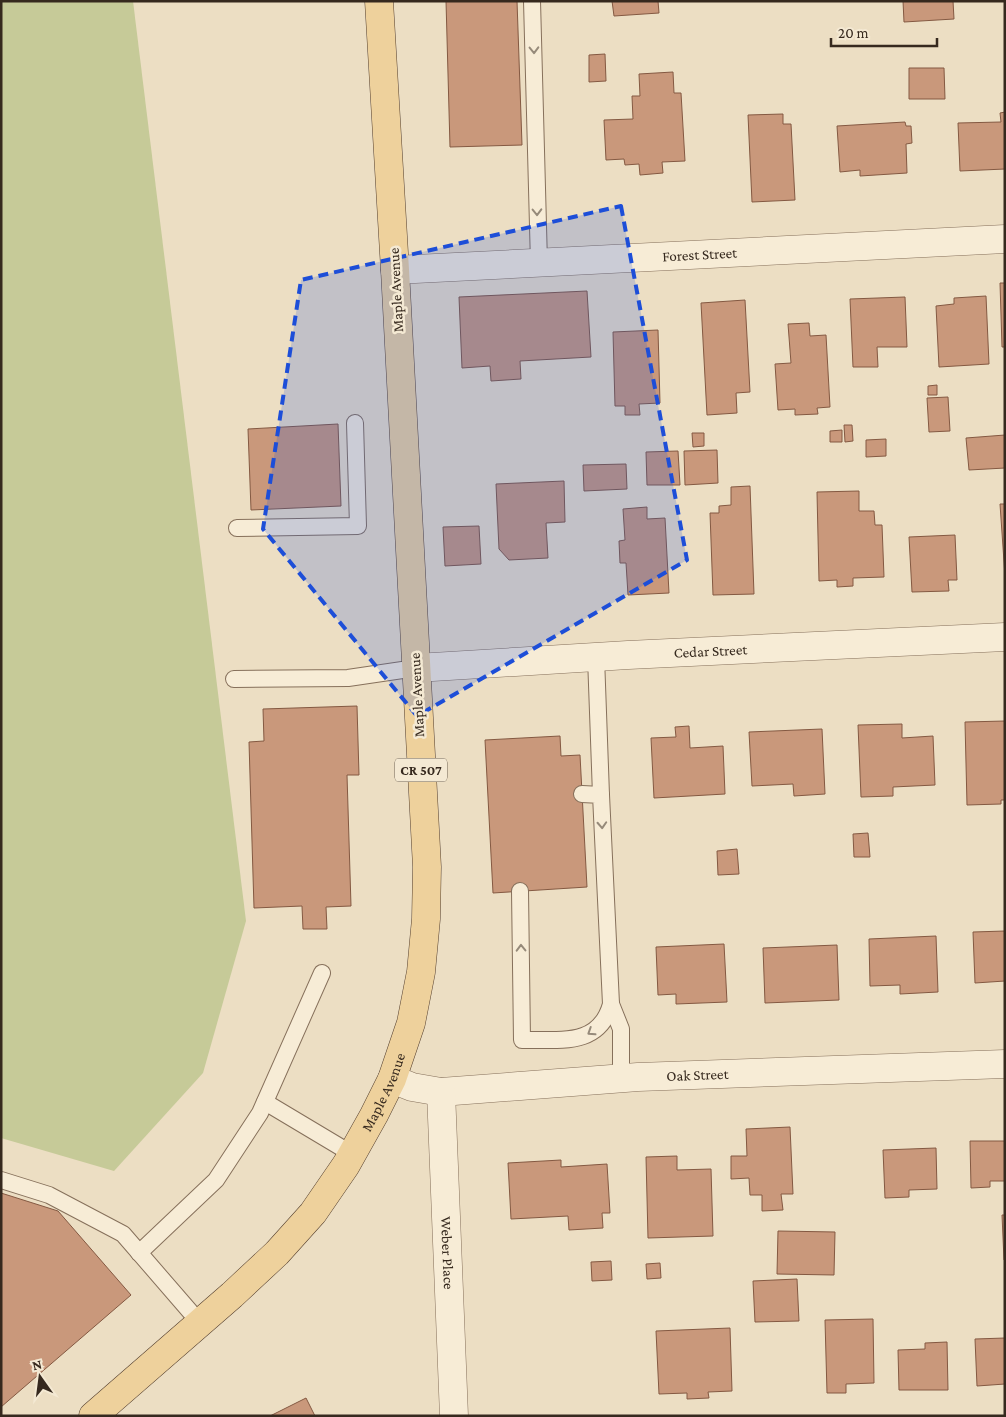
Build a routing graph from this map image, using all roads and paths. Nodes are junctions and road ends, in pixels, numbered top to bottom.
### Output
1 (379, 1) edge
2 (532, 1) edge
3 (1005, 239) edge
4 (539, 262) junction
5 (395, 270) junction
6 (356, 423) dead end
7 (237, 528) dead end
8 (1005, 637) edge
9 (596, 657) junction
10 (416, 668) junction
11 (234, 679) dead end
12 (582, 794) dead end
13 (600, 794) junction
14 (520, 891) dead end
15 (322, 973) dead end
16 (611, 1004) junction
17 (1005, 1064) edge
18 (621, 1078) junction
19 (392, 1079) junction
20 (441, 1092) junction
21 (265, 1102) junction
22 (352, 1154) junction
23 (1, 1180) edge
24 (139, 1253) junction
25 (200, 1323) junction
26 (93, 1416) edge
27 (454, 1416) edge

1 - 5 main road, Maple Avenue / CR 507
2 -> 4 lane
3 - 4 street, Forest Street
4 - 5 street, Forest Street
5 - 10 main road, Maple Avenue / CR 507
6 - 7 lane
8 - 9 street, Cedar Street
9 - 10 street, Cedar Street
9 - 13 lane
10 - 11 lane
10 - 19 main road, Maple Avenue / CR 507
12 - 13 lane
13 -> 16 lane
16 -> 14 lane
15 - 21 lane
16 - 18 lane
17 - 18 street, Oak Street
18 - 20 street, Oak Street
19 - 20 street, Oak Street
19 - 22 main road, Maple Avenue / CR 507
20 - 27 street, Weber Place
21 - 22 lane
21 - 24 lane
22 - 25 main road, Maple Avenue / CR 507
23 - 24 lane
24 - 25 lane
25 - 26 main road, Maple Avenue / CR 507

